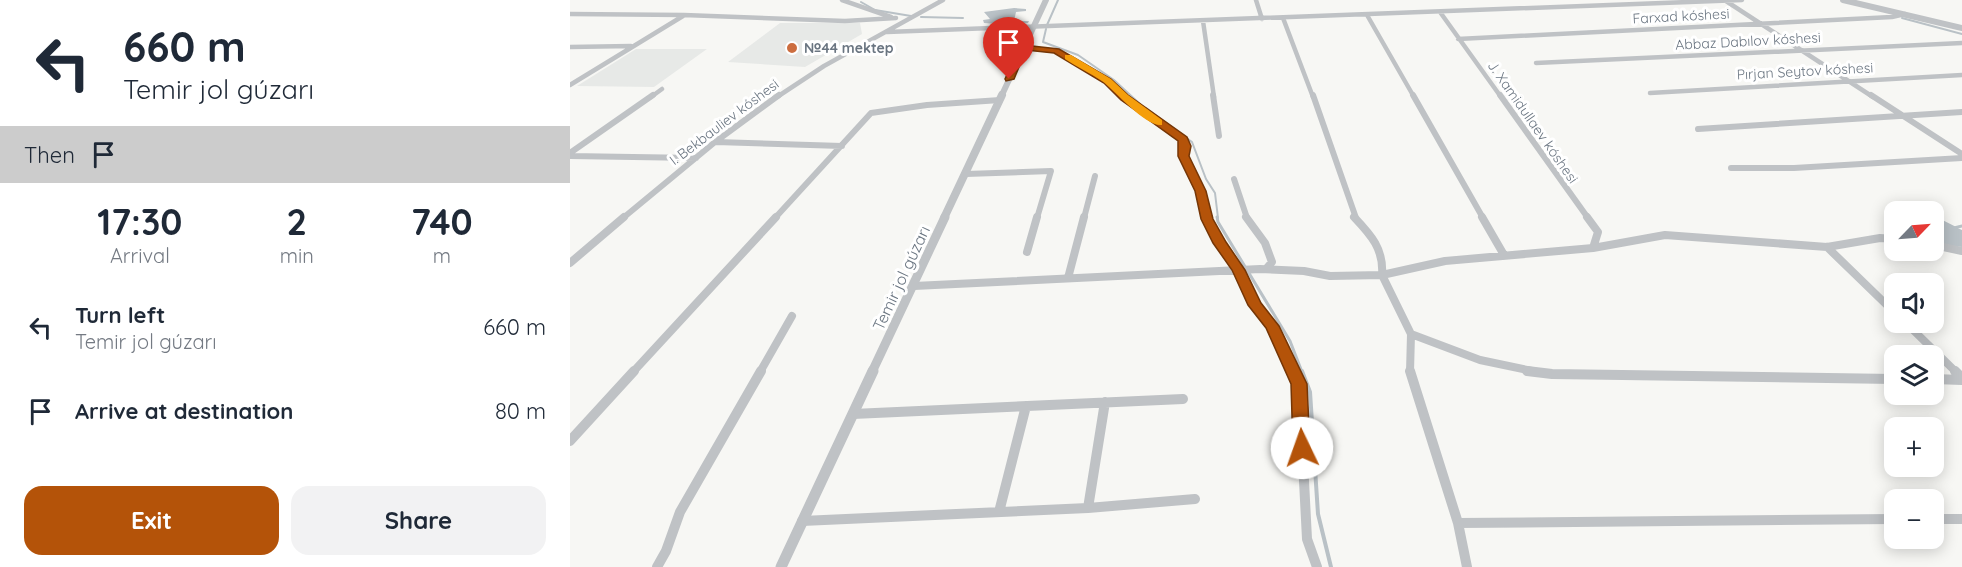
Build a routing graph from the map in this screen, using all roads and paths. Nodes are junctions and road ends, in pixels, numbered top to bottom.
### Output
1 (842, 0) edge
2 (860, 0) edge
3 (943, 0) edge
4 (1046, 0) edge
5 (1256, 0) edge
6 (1541, 0) edge
7 (1603, 0) edge
8 (1726, 0) edge
9 (1742, 0) edge
10 (1843, 0) edge
11 (1666, 2) edge
12 (852, 3) junction
13 (1610, 6) junction
14 (1548, 8) junction
15 (1440, 12) junction
16 (570, 14) edge
17 (1905, 14) junction
18 (684, 15) junction
19 (1367, 15) junction
20 (896, 18) junction
21 (1283, 18) junction
22 (1262, 19) junction
23 (907, 21) junction
24 (1203, 21) junction
25 (1763, 24) junction
26 (1033, 27) junction
27 (1962, 28) edge
28 (887, 32) junction
29 (1458, 39) junction
30 (1962, 43) edge
31 (570, 46) edge
32 (633, 46) junction
33 (1023, 48) junction
34 (1802, 50) junction
35 (1536, 63) dead end
36 (1962, 75) edge
37 (1848, 80) junction
38 (570, 85) edge
39 (662, 89) dead end
40 (1650, 93) dead end
41 (1000, 100) junction
42 (1962, 112) edge
43 (1901, 115) junction
44 (1698, 129) dead end
45 (1219, 136) dead end
46 (716, 142) junction
47 (842, 146) junction
48 (570, 155) edge
49 (1962, 156) edge
50 (696, 158) junction
51 (1731, 168) dead end
52 (966, 174) junction
53 (1095, 176) dead end
54 (1234, 178) dead end
55 (1884, 239) edge
56 (1827, 247) junction
57 (1944, 247) edge
58 (1593, 248) junction
59 (1962, 251) edge
60 (1027, 252) dead end
61 (1504, 255) junction
62 (570, 263) edge
63 (1263, 269) junction
64 (1239, 270) junction
65 (1382, 275) junction
66 (1068, 278) junction
67 (914, 286) junction
68 (1884, 302) edge
69 (792, 316) dead end
70 (1916, 333) edge
71 (1411, 334) junction
72 (1884, 379) edge
73 (1962, 379) edge
74 (1944, 380) edge
75 (1183, 399) dead end
76 (1105, 402) junction
77 (1026, 406) junction
78 (853, 414) junction
79 (570, 441) edge
80 (1195, 499) dead end
81 (1088, 508) junction
82 (999, 512) junction
83 (1884, 519) edge
84 (1944, 519) edge
85 (1962, 519) edge
86 (802, 521) junction
87 (1458, 523) junction
88 (657, 567) edge
89 (781, 567) edge
90 (1317, 567) edge
91 (1467, 567) edge

1 - 12 street
2 - 12 street
3 - 23 street, I. Bekbauliev kóshesi
4 - 26 street, Temir jol gúzarı
5 - 22 street
6 - 14 street
7 - 13 street
8 - 9 street
8 - 11 street
8 - 25 street
10 - 17 street
11 - 13 street
12 - 20 street
13 - 14 street
14 - 15 street
15 - 19 street
15 - 29 street, J. Xamidullaev kóshesi
16 - 18 street
17 - 25 street, Farxad kóshesi
17 - 27 street
18 - 20 street
18 - 32 street
19 - 21 street
19 - 61 street
20 - 23 street
21 - 22 street
21 - 65 street
22 - 24 street
23 - 28 street, I. Bekbauliev kóshesi
24 - 26 street
24 - 45 street
25 - 29 street, Farxad kóshesi
25 - 34 street
26 - 28 street
26 - 33 street, Temir jol gúzarı
28 - 46 street, I. Bekbauliev kóshesi
29 - 58 street, J. Xamidullaev kóshesi
30 - 34 street, Abbaz Dabılov kóshesi
31 - 32 street
32 - 38 street
33 - 41 street, Temir jol gúzarı
33 - 64 street
34 - 35 street, Abbaz Dabılov kóshesi
34 - 37 street
36 - 37 street, Pırjan Seytov kóshesi
37 - 40 street, Pırjan Seytov kóshesi
37 - 43 street
39 - 48 street
41 - 47 street
41 - 52 street, Temir jol gúzarı
42 - 43 street
43 - 44 street
43 - 49 street
46 - 47 street
46 - 50 street, I. Bekbauliev kóshesi
47 - 79 street
48 - 50 street
49 - 51 street
50 - 62 street, I. Bekbauliev kóshesi
52 - 60 street
52 - 67 street, Temir jol gúzarı
53 - 66 street
54 - 63 street
55 - 56 street
56 - 58 street
56 - 68 street
57 - 59 street
58 - 61 street
61 - 65 street
63 - 64 street
63 - 65 street
64 - 66 street
64 - 90 street
65 - 71 street
66 - 67 street
67 - 78 street, Temir jol gúzarı
69 - 88 street
70 - 73 street
71 - 72 street
71 - 87 street
73 - 74 street
75 - 76 street
76 - 77 street
76 - 81 street
77 - 78 street
77 - 82 street
78 - 86 street, Temir jol gúzarı
80 - 81 street
81 - 82 street
82 - 86 street
83 - 87 street
84 - 85 street
86 - 89 street, Temir jol gúzarı
87 - 91 street

